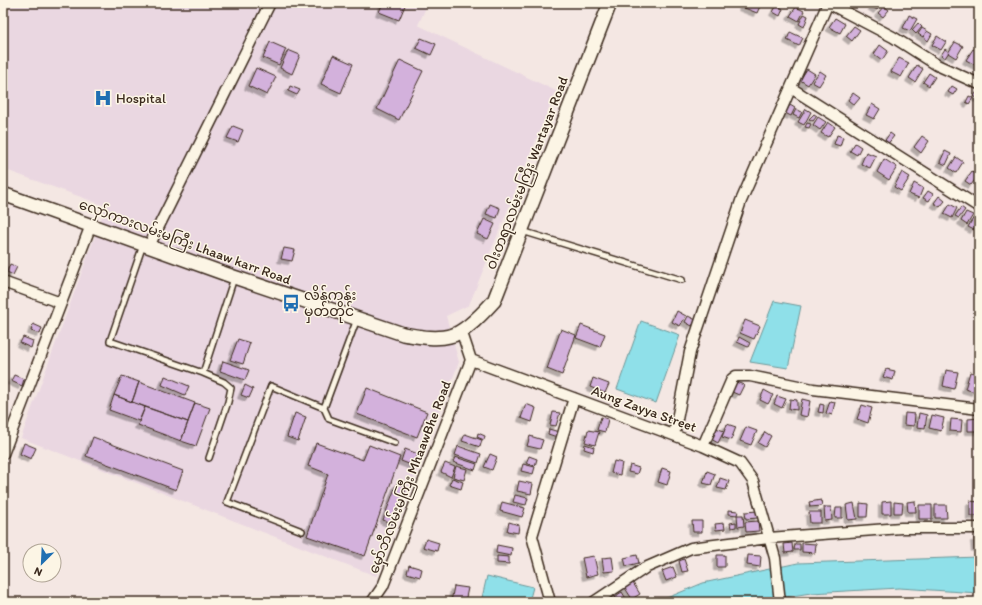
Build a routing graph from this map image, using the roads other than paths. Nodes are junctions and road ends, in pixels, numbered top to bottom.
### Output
1 (270, 3) edge
2 (610, 3) edge
3 (828, 3) edge
4 (979, 84) edge
5 (791, 88) junction
6 (3, 194) edge
7 (979, 207) edge
8 (91, 225) junction
9 (522, 231) junction
10 (147, 245) junction
11 (234, 277) junction
12 (682, 280) dead end
13 (3, 282) edge
14 (61, 303) junction
15 (358, 319) junction
16 (456, 333) junction
17 (471, 360) junction
18 (203, 373) junction
19 (574, 398) junction
20 (324, 408) junction
21 (979, 409) edge
22 (674, 435) junction
23 (394, 443) dead end
24 (703, 446) junction
25 (3, 454) edge
26 (209, 458) dead end
27 (979, 528) edge
28 (302, 531) dead end
29 (769, 538) junction
30 (372, 602) edge
31 (550, 602) edge
32 (594, 602) edge
33 (780, 602) edge

1 - 10 street
2 - 9 street, ဝါးတရာလမ်းမကြီး Wartayar Road
3 - 4 street
3 - 5 street
5 - 7 street
5 - 22 street
6 - 8 street, လှော်ကားလမ်းမကြီး Lhaaw karr Road
8 - 10 street, လှော်ကားလမ်းမကြီး Lhaaw karr Road
8 - 14 street
9 - 12 lane
9 - 16 street, ဝါးတရာလမ်းမကြီး Wartayar Road
10 - 11 street, လှော်ကားလမ်းမကြီး Lhaaw karr Road
10 - 18 lane
11 - 15 street, လှော်ကားလမ်းမကြီး Lhaaw karr Road
11 - 18 lane
13 - 14 street
14 - 25 street
15 - 16 street, လှော်ကားလမ်းမကြီး Lhaaw karr Road
15 - 20 lane
16 - 17 street
17 - 19 street, Aung Zayya Street
17 - 30 street, မှော်ဘီလမ်းမကြီး MhaawBhe Road
18 - 26 lane
19 - 22 street, Aung Zayya Street
19 - 31 street
20 - 23 lane
20 - 28 lane
21 - 24 street
22 - 24 street, Aung Zayya Street
24 - 29 street, Aung Zayya Street
27 - 29 street
29 - 32 street
29 - 33 street, Aung Zayya Street

